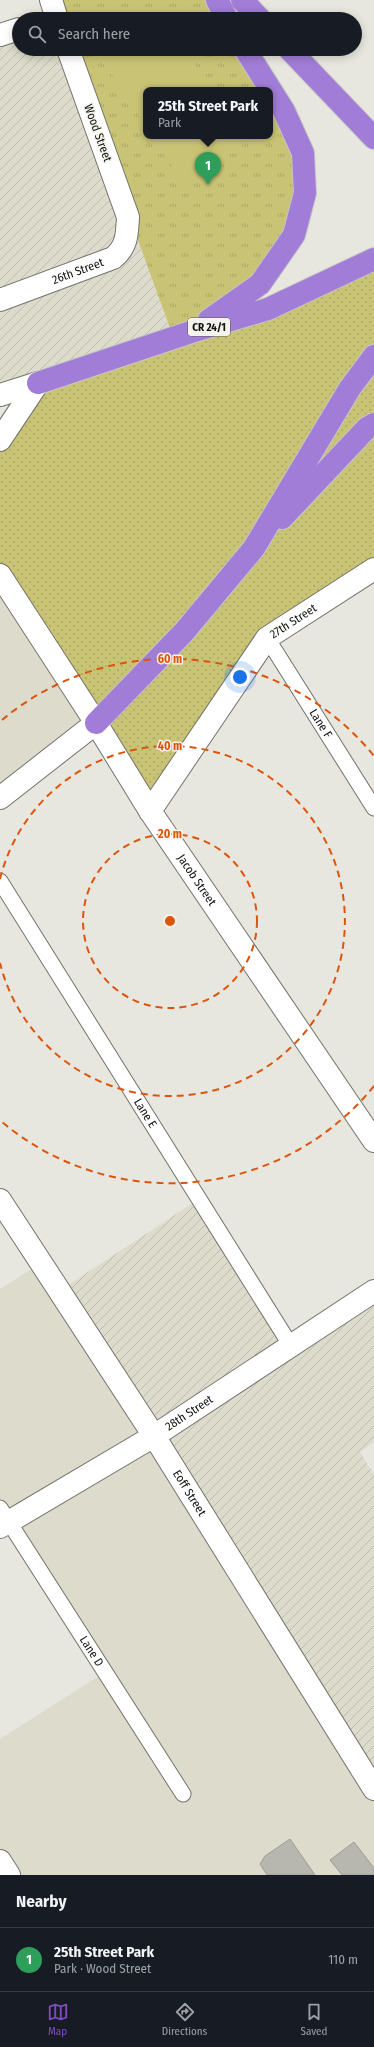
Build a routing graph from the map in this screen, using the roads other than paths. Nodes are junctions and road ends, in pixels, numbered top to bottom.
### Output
1 (217, 0) edge
2 (242, 0) edge
3 (223, 12) edge
4 (253, 12) edge
5 (12, 31) edge
6 (0, 35) edge
7 (70, 56) edge
8 (249, 56) edge
9 (296, 56) edge
10 (269, 87) edge
11 (273, 94) edge
12 (374, 138) edge
13 (128, 217) joint
14 (374, 259) edge
15 (0, 300) edge
16 (192, 332) junction
17 (374, 356) edge
18 (38, 383) junction
19 (0, 395) edge
20 (374, 424) edge
21 (0, 440) edge
22 (254, 548) junction
23 (374, 569) edge
24 (0, 575) edge
25 (267, 638) junction
26 (96, 723) junction
27 (0, 798) edge
28 (374, 808) edge
29 (150, 811) junction
30 (0, 881) edge
31 (374, 1141) edge
32 (0, 1200) edge
33 (374, 1291) edge
34 (291, 1346) junction
35 (154, 1436) junction
36 (3, 1519) edge
37 (374, 1789) edge
38 (183, 1794) dead end
39 (0, 1861) edge
40 (9, 1875) edge

1 - 3 highway
2 - 4 highway
5 - 6 street
7 - 13 street, Wood Street
8 - 10 highway
9 - 12 highway
11 - 16 highway
13 - 15 street, 26th Street
14 - 16 highway, CR 24/1
16 - 18 highway, CR 24/1
17 - 22 highway
18 - 19 street, CR 24/1
18 - 21 street
20 - 22 highway
22 - 26 highway
23 - 25 street, 27th Street
24 - 26 street, Jacob Street
25 - 28 lane, Lane F
25 - 29 street, 27th Street
26 - 27 street
26 - 29 street, Jacob Street
29 - 31 street, Jacob Street
30 - 34 lane, Lane E
32 - 35 street, Eoff Street
33 - 34 street, 28th Street
34 - 35 street, 28th Street
35 - 36 street, 28th Street
35 - 37 street, Eoff Street
36 - 38 lane, Lane D
39 - 40 street

